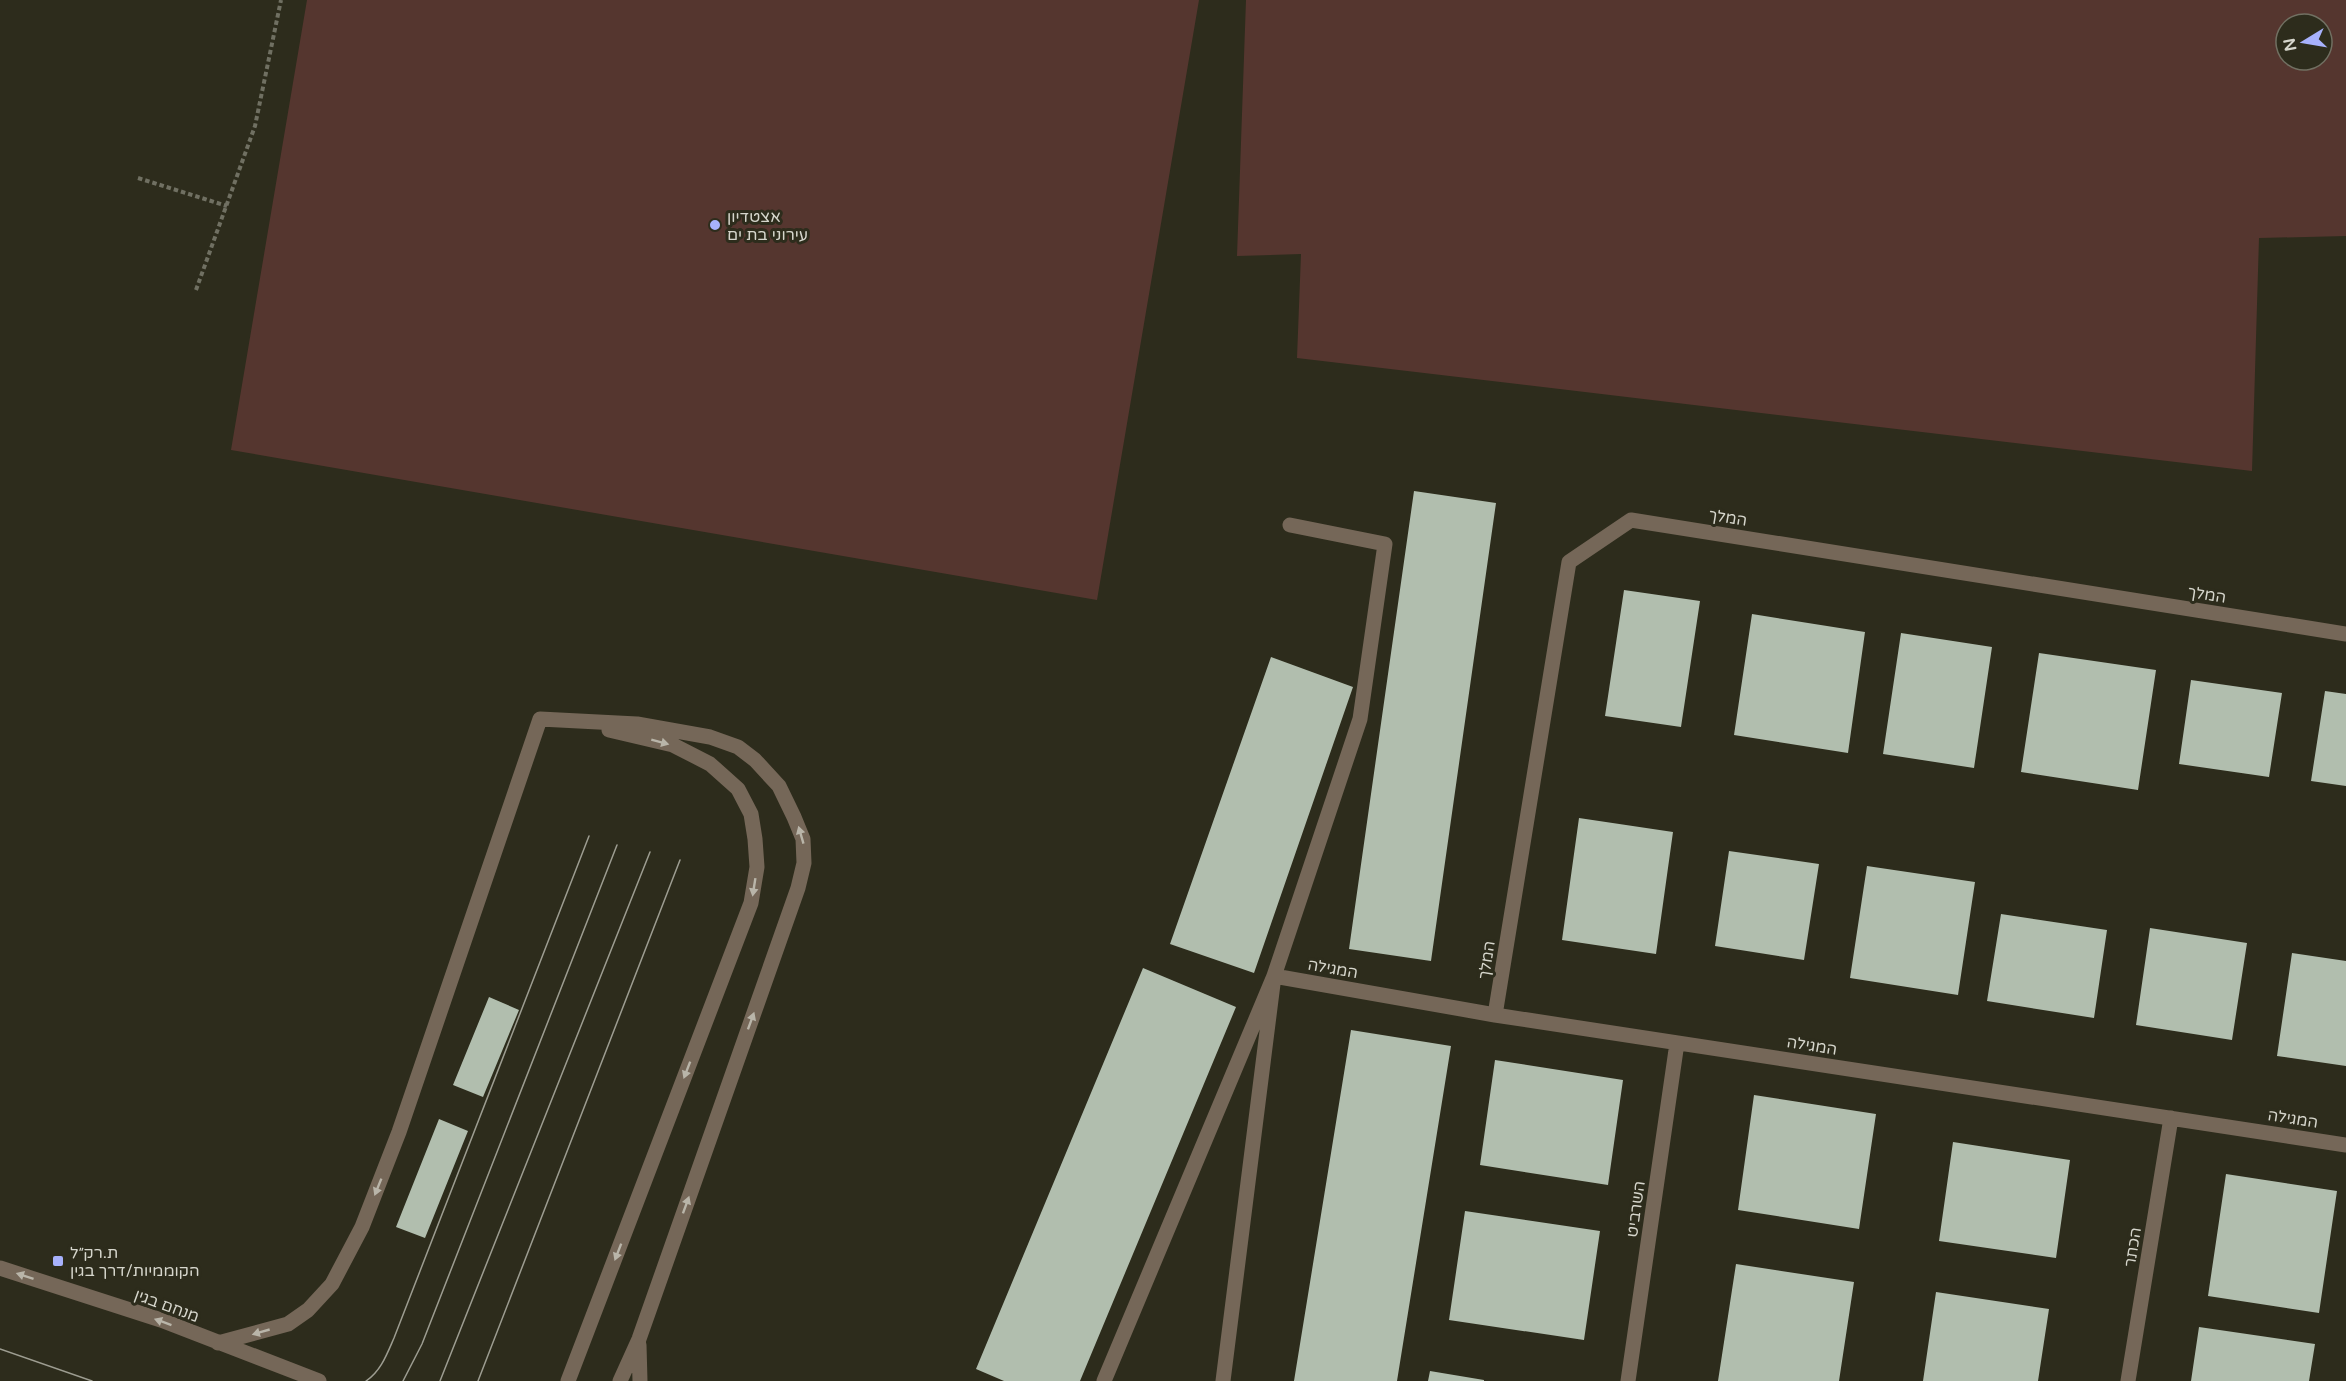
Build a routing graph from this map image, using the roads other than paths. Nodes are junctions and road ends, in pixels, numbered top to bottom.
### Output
1 (1290, 525) dead end
2 (2346, 634) edge
3 (540, 719) junction
4 (1274, 976) junction
5 (1495, 1015) junction
6 (1677, 1043) junction
7 (2170, 1118) junction
8 (2346, 1145) edge
9 (0, 1268) edge
10 (639, 1339) junction
11 (218, 1343) junction
12 (319, 1381) edge
13 (568, 1381) edge
14 (620, 1381) edge
15 (640, 1381) edge
16 (1104, 1381) edge
17 (1223, 1381) edge
18 (1628, 1381) edge
19 (2128, 1381) edge

1 - 4 street
2 - 5 street, המלך
10 -> 3 street
3 -> 11 street
3 -> 13 street
4 - 5 street, המגילה
4 - 16 street
4 - 17 street
5 - 6 street, המגילה
6 - 7 street, המגילה
6 - 18 street, השרביט
7 - 8 street, המגילה
7 - 19 street, הכתר
11 -> 9 street, מנחם בגין
10 - 14 street
10 - 15 street
11 - 12 street, מנחם בגין

